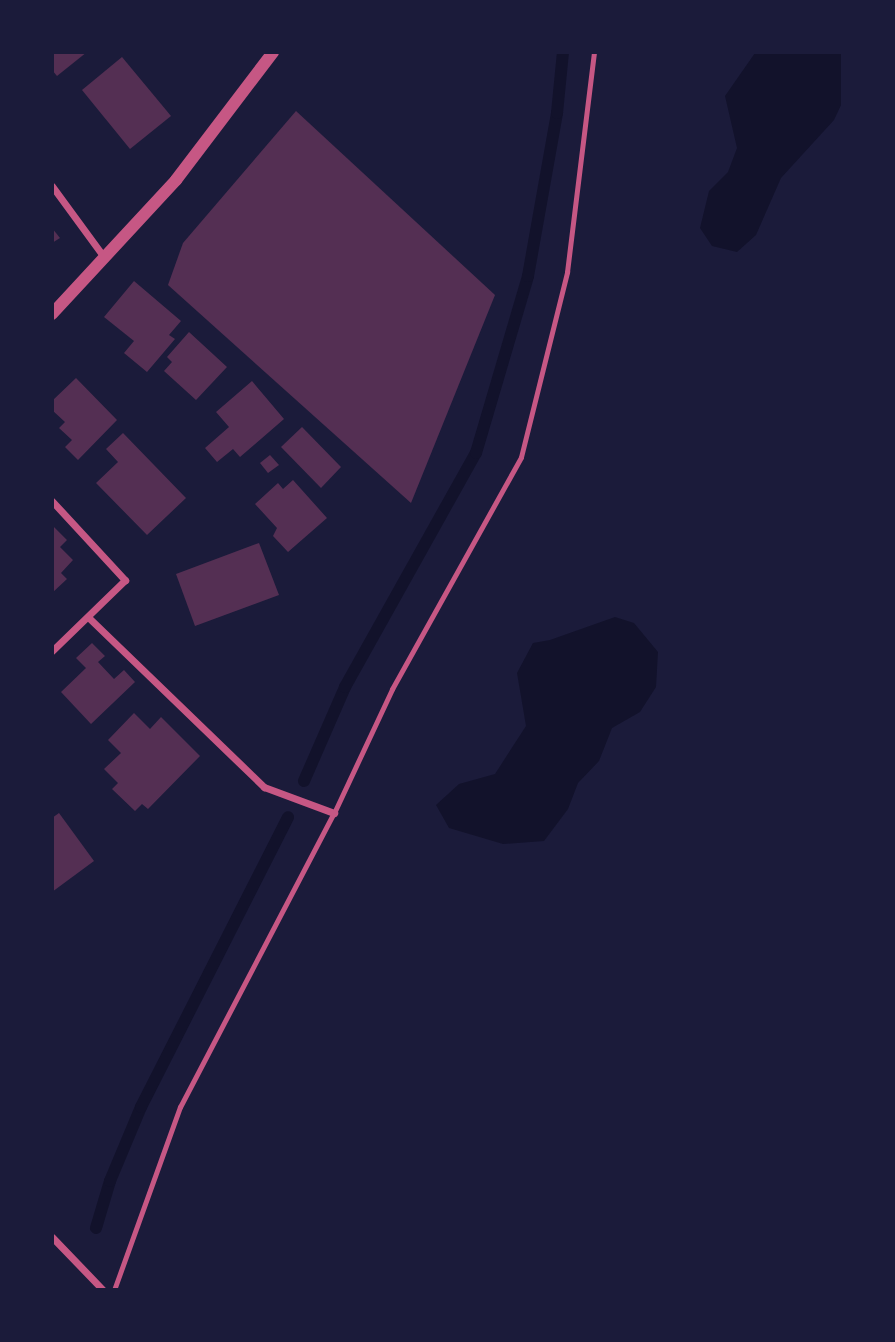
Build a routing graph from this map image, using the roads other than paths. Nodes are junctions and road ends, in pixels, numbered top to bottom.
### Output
1 (273, 52) edge
2 (594, 52) edge
3 (52, 186) edge
4 (104, 257) junction
5 (52, 314) edge
6 (52, 501) edge
7 (88, 617) junction
8 (52, 651) edge
9 (334, 813) junction
10 (52, 1237) edge
11 (103, 1290) edge
12 (114, 1290) edge

1 - 4 street
2 - 9 lane
3 - 4 street
4 - 5 street
6 - 7 street
7 - 8 street
7 - 9 street
9 - 12 lane
10 - 11 street

